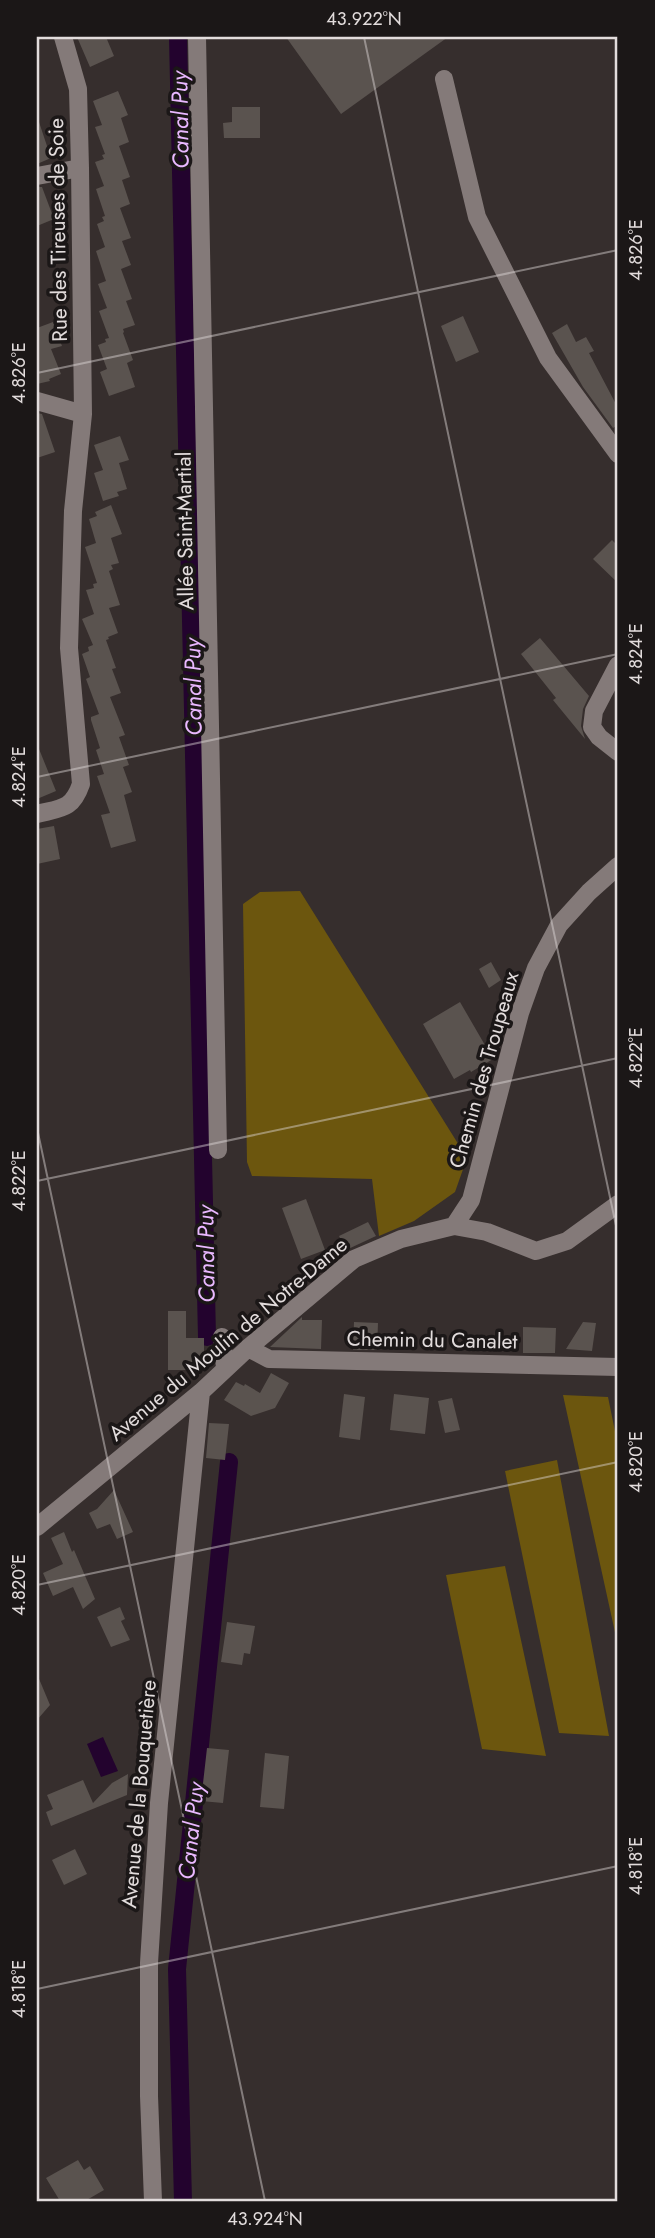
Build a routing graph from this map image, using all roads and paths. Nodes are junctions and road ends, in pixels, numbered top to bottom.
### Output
1 (63, 37) edge
2 (197, 37) edge
3 (444, 79) dead end
4 (80, 168) junction
5 (37, 176) edge
6 (37, 401) edge
7 (83, 414) junction
8 (618, 454) edge
9 (618, 666) edge
10 (618, 752) edge
11 (37, 814) edge
12 (618, 866) edge
13 (218, 1150) dead end
14 (618, 1204) edge
15 (454, 1226) junction
16 (222, 1337) dead end
17 (248, 1348) junction
18 (618, 1367) edge
19 (225, 1368) junction
20 (201, 1392) junction
21 (37, 1527) edge
22 (153, 2201) edge

1 - 4 street, Rue des Tireuses de Soie
2 - 13 street, Allée Saint-Martial
3 - 8 street
4 - 5 street
4 - 7 street, Rue des Tireuses de Soie
6 - 7 street
7 - 11 street, Rue des Tireuses de Soie
9 - 10 street
12 - 15 street, Chemin des Troupeaux
14 - 15 street, Avenue du Moulin de Notre-Dame
15 - 17 street, Avenue du Moulin de Notre-Dame
16 - 19 street
17 - 18 street, Chemin du Canalet
17 - 19 street, Avenue du Moulin de Notre-Dame
19 - 20 street, Avenue du Moulin de Notre-Dame
20 - 21 street, Avenue du Moulin de Notre-Dame
20 - 22 street, Avenue de la Bouquetière

